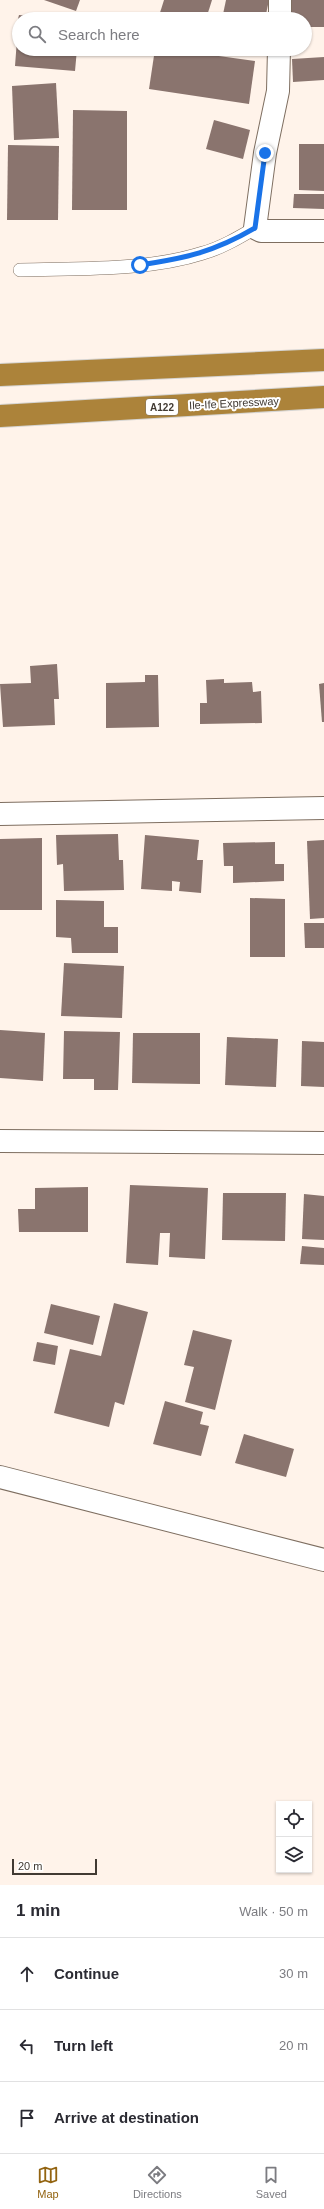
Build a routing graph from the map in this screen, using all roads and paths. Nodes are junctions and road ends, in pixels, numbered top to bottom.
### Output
1 (280, 0) edge
2 (280, 12) edge
3 (279, 56) edge
4 (255, 228) junction
5 (324, 231) edge
6 (20, 270) dead end
7 (324, 360) edge
8 (0, 375) edge
9 (324, 397) edge
10 (0, 416) edge
11 (324, 808) edge
12 (0, 814) edge
13 (0, 1141) edge
14 (324, 1143) edge
15 (0, 1478) edge
16 (324, 1560) edge

1 - 2 street
3 - 4 street
4 - 5 street
4 - 6 lane
7 - 8 highway
9 - 10 highway, Ile-Ife Expressway / A122
11 - 12 street
13 - 14 street
15 - 16 street

